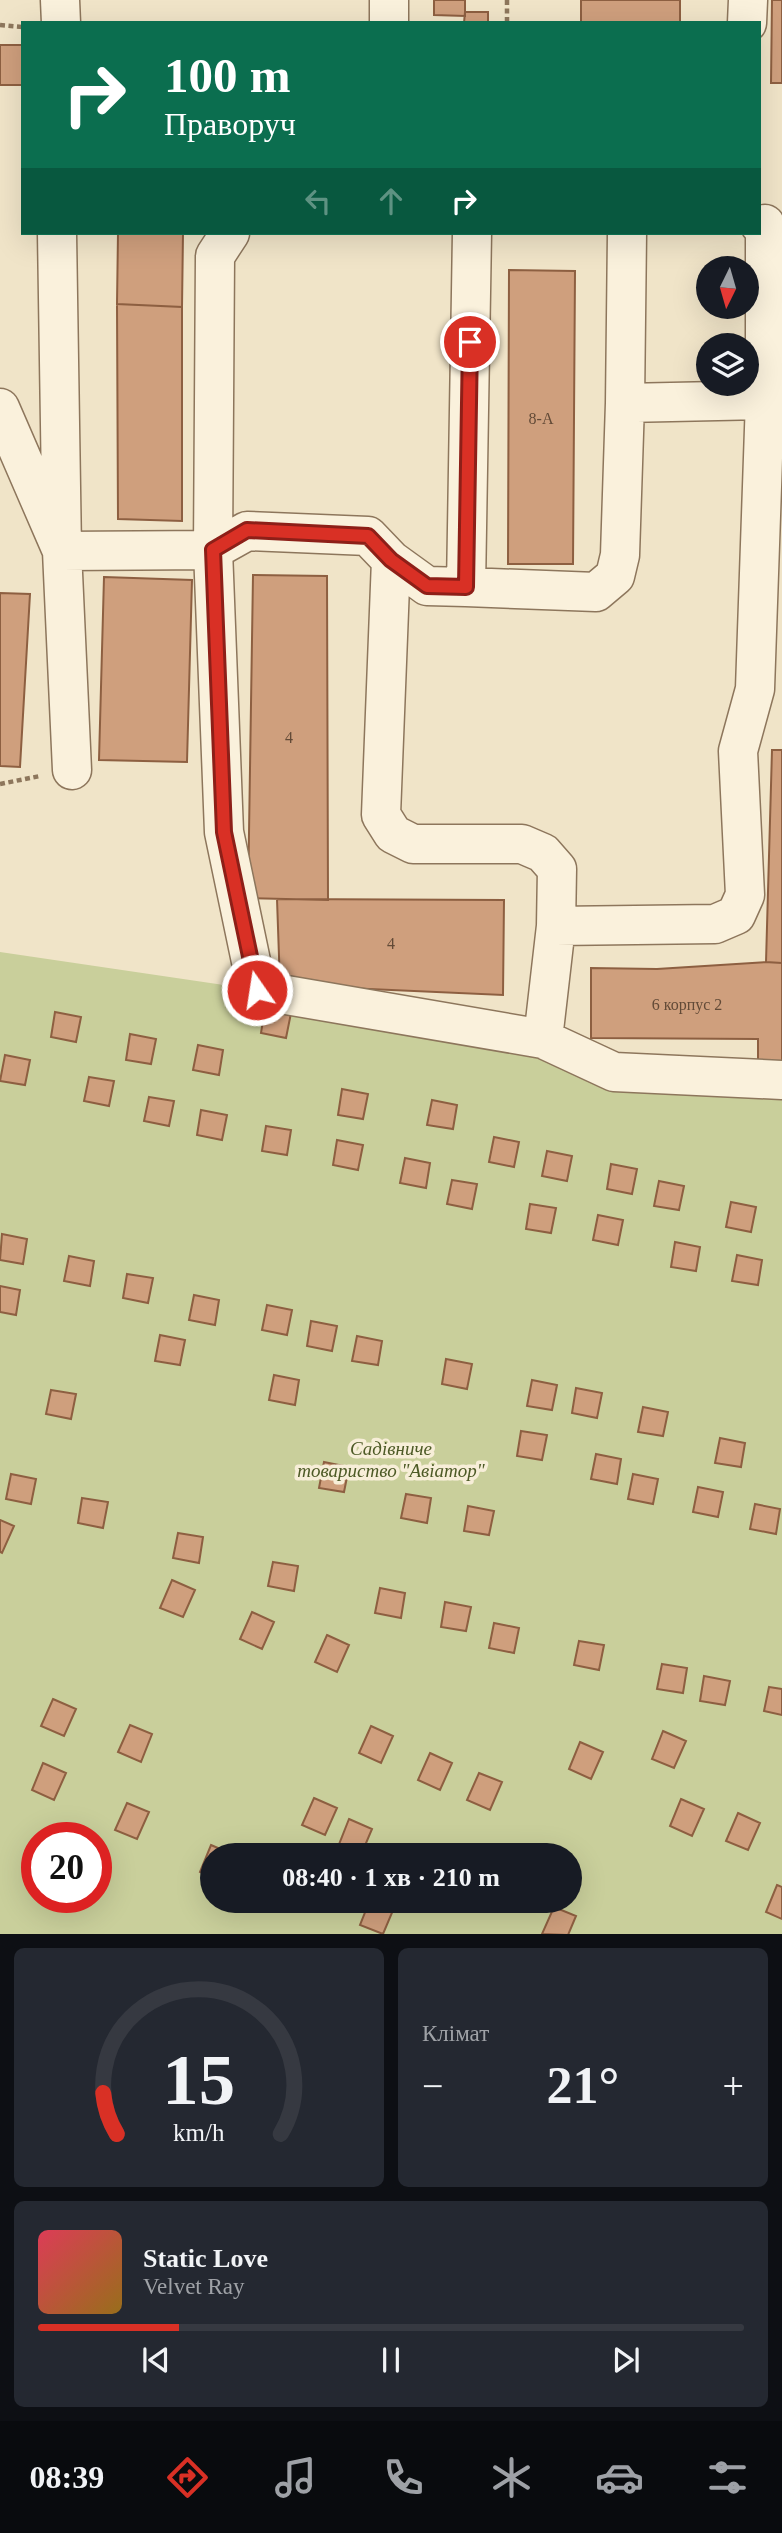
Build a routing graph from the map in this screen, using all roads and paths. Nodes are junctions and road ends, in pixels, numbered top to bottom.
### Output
1 (61, 0) edge
2 (389, 0) edge
3 (507, 0) edge
4 (748, 0) edge
5 (61, 21) edge
6 (389, 21) edge
7 (507, 21) edge
8 (747, 21) edge
9 (0, 25) edge
10 (21, 27) edge
11 (761, 215) edge
12 (57, 235) edge
13 (229, 235) edge
14 (472, 235) edge
15 (628, 235) edge
16 (773, 400) edge
17 (625, 403) junction
18 (0, 408) edge
19 (213, 550) junction
20 (62, 551) junction
21 (391, 560) junction
22 (466, 587) junction
23 (72, 770) dead end
24 (556, 926) junction
25 (543, 1039) junction
26 (782, 1080) edge

1 - 5 street
2 - 6 street
3 - 7 path
4 - 8 street
9 - 10 path
11 - 16 street
12 - 20 street
13 - 19 street
14 - 22 street
15 - 17 street
16 - 17 street
16 - 24 street
17 - 22 street
18 - 20 street
19 - 20 street
19 - 21 street
19 - 25 street
20 - 23 street
21 - 22 street
21 - 24 street
24 - 25 street
25 - 26 street

